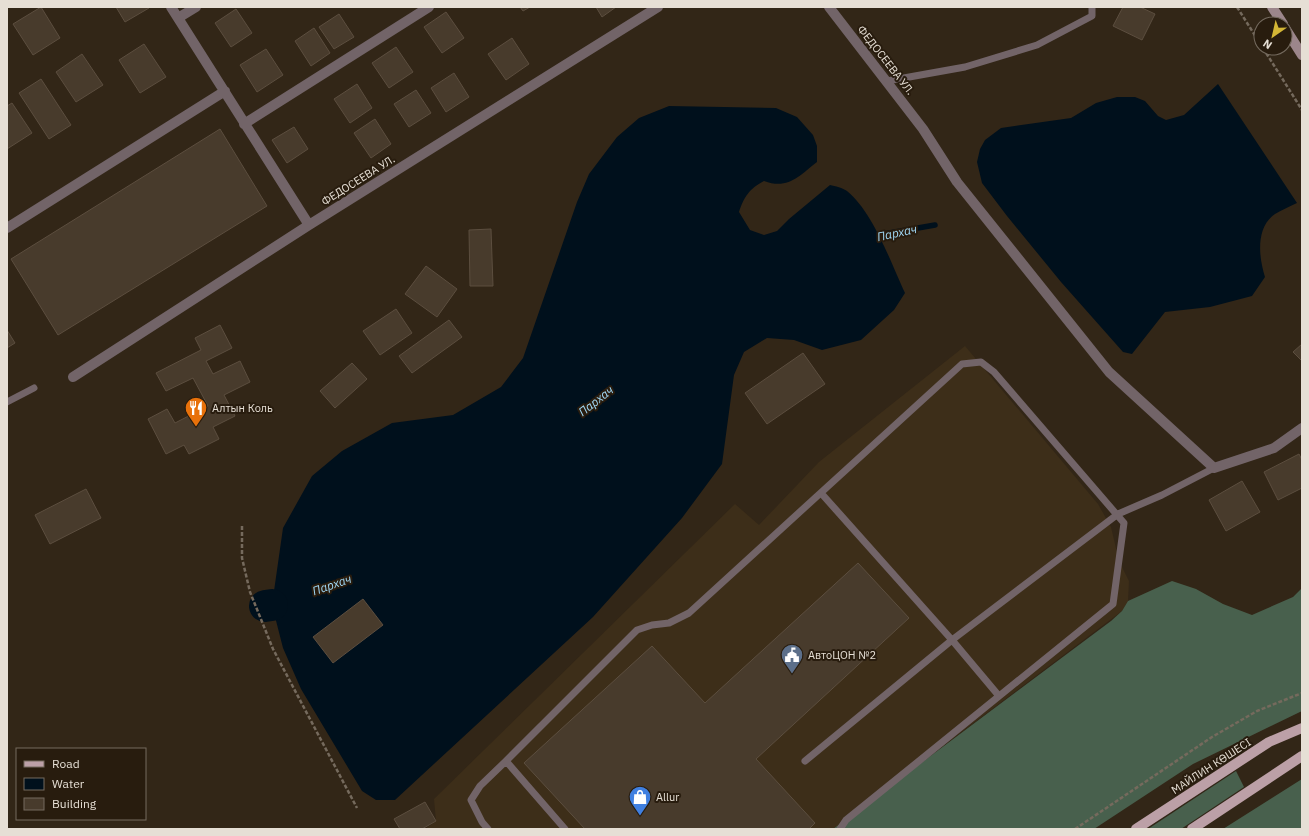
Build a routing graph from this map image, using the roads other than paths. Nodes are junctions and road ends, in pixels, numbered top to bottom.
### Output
1 (171, 7) edge
2 (196, 7) edge
3 (429, 7) edge
4 (658, 7) edge
5 (829, 7) edge
6 (1092, 7) edge
7 (1272, 7) edge
8 (1277, 16) edge
9 (178, 18) junction
10 (1293, 41) edge
11 (1302, 55) edge
12 (887, 80) junction
13 (225, 91) junction
14 (244, 124) junction
15 (309, 225) junction
16 (7, 228) edge
17 (73, 377) dead end
18 (34, 388) dead end
19 (7, 402) edge
20 (1302, 428) edge
21 (1214, 468) junction
22 (821, 493) junction
23 (1118, 514) junction
24 (952, 640) junction
25 (999, 696) junction
26 (1302, 728) edge
27 (1302, 756) edge
28 (506, 761) junction
29 (805, 761) dead end
30 (488, 829) edge
31 (565, 829) edge
32 (840, 829) edge
33 (1136, 829) edge
34 (1192, 829) edge

1 - 9 street
2 - 9 street
3 - 14 street
4 - 15 street, ФЕДОСЕЕВА УЛ.
5 - 12 street, ФЕДОСЕЕВА УЛ.
6 - 12 lane
7 - 8 street
9 - 13 street
10 - 11 street
12 - 21 street, ФЕДОСЕЕВА УЛ.
13 - 14 street
13 - 16 street
14 - 15 street
15 - 17 street, ФЕДОСЕЕВА УЛ.
18 - 19 lane
20 - 21 street
21 - 23 lane
22 - 23 lane
22 - 24 lane
22 - 28 lane
23 - 24 lane
23 - 25 lane
24 - 25 lane
24 - 29 lane
25 - 32 lane
26 - 33 main road, МАЙЛИН КӨШЕСІ
27 - 34 main road
28 - 30 lane
28 - 31 lane

